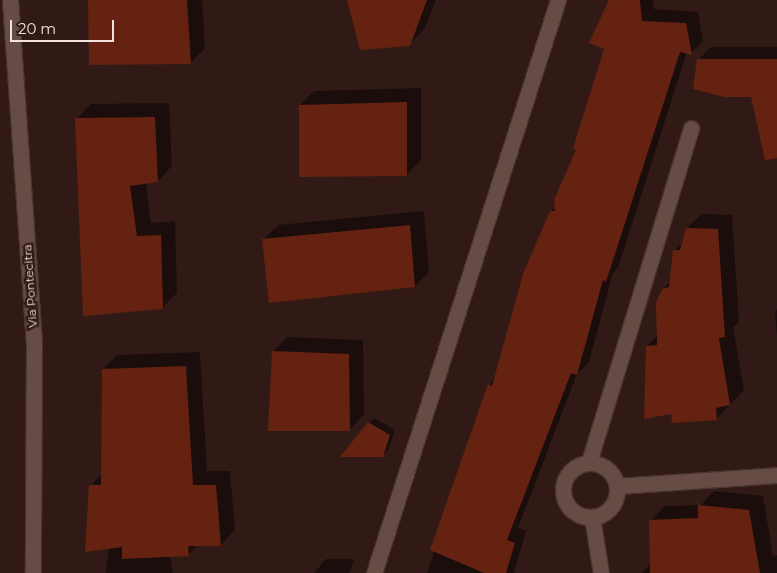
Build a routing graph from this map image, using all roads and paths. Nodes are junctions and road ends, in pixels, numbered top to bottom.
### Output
1 (10, 0) edge
2 (558, 0) edge
3 (691, 128) dead end
4 (589, 462) junction
5 (777, 476) edge
6 (617, 486) junction
7 (592, 517) junction
8 (33, 573) edge
9 (374, 573) edge
10 (601, 573) edge

1 - 8 street, Via Pontecitra
2 - 9 street
3 - 4 street
4 - 6 street
4 - 7 street
5 - 6 street
6 - 7 street
7 - 10 street

